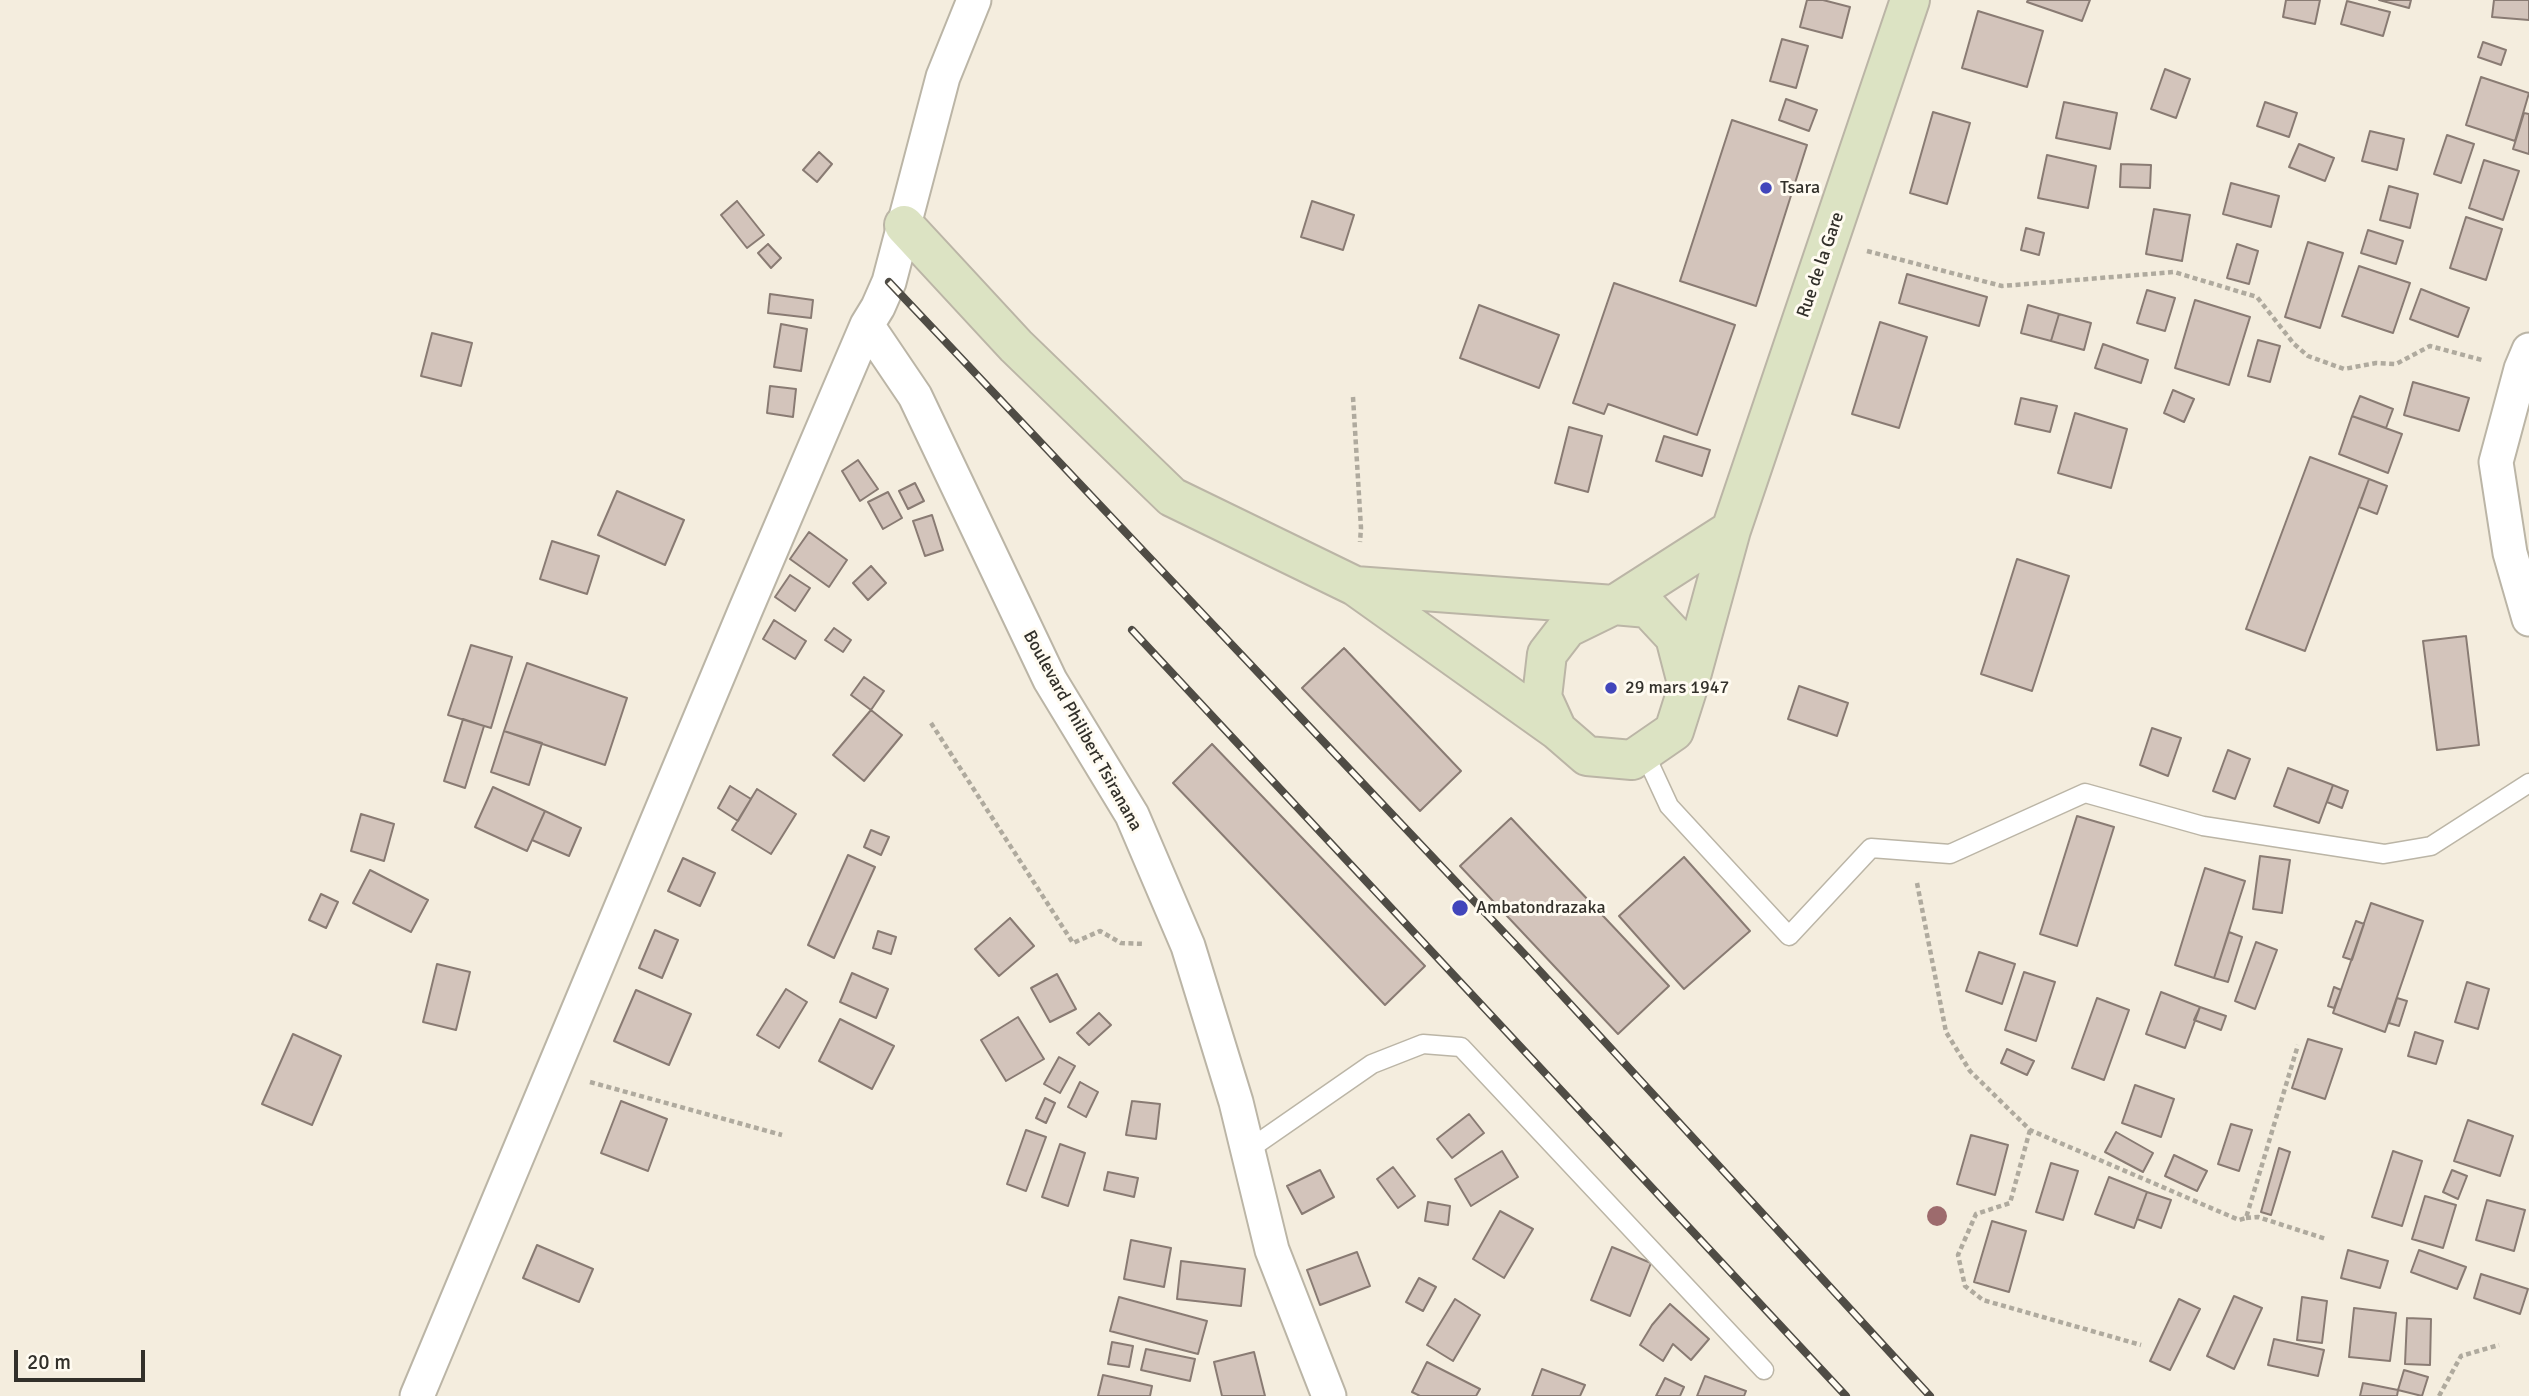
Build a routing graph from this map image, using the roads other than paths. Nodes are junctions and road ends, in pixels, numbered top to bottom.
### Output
1 (974, 0) edge
2 (1910, 0) edge
3 (904, 225) junction
4 (867, 325) junction
5 (2525, 360) edge
6 (1731, 530) junction
7 (1355, 586) junction
8 (1614, 604) junction
9 (2529, 619) edge
10 (1688, 687) junction
11 (1557, 730) junction
12 (1644, 752) junction
13 (2529, 783) edge
14 (1248, 1150) junction
15 (1764, 1370) dead end
16 (417, 1396) edge
17 (1329, 1396) edge

1 - 3 street
2 - 6 street, Rue de la Gare
3 - 4 street
3 - 7 street
4 - 14 street, Boulevard Philibert Tsiranana
4 - 16 street
5 - 9 street
6 - 8 street
6 - 10 street, Rue de la Gare
7 - 8 street
7 - 11 street
8 - 10 street
8 - 11 street
10 - 12 street
11 - 12 street
12 - 13 lane
14 - 15 lane
14 - 17 street, Boulevard Philibert Tsiranana

